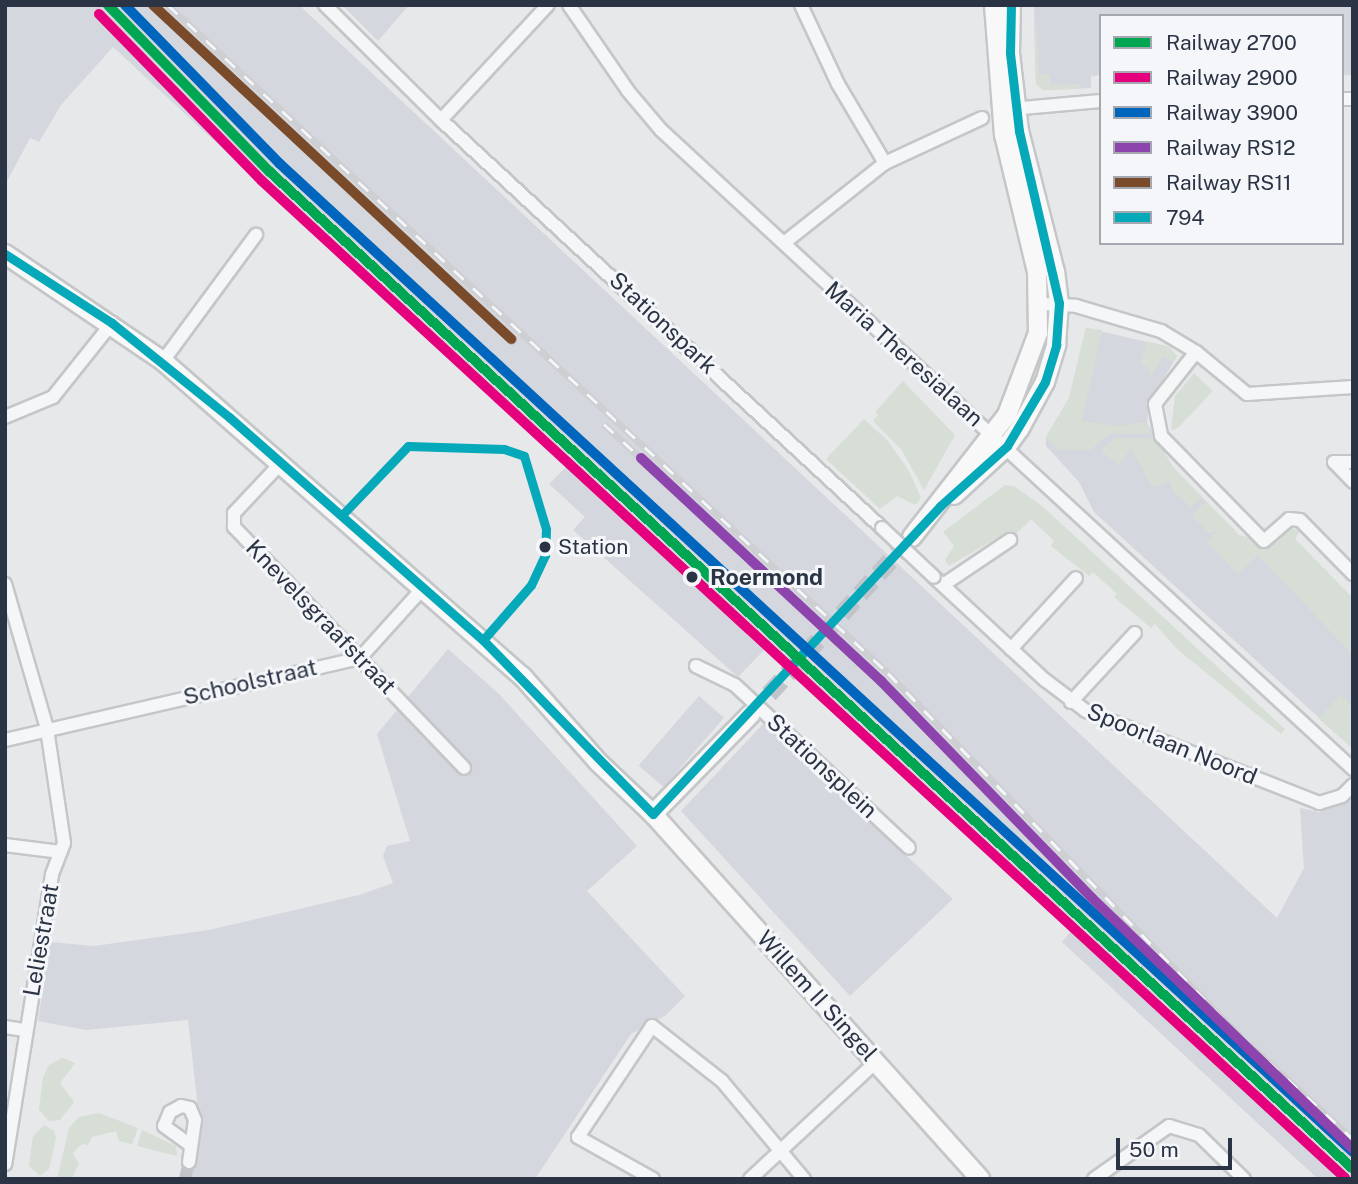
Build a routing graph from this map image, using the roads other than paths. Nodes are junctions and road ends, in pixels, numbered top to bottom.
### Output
1 (324, 5) edge
2 (548, 5) edge
3 (569, 5) edge
4 (801, 5) edge
5 (994, 5) edge
6 (1011, 5) edge
7 (1099, 101) edge
8 (1009, 110) junction
9 (982, 118) dead end
10 (441, 120) junction
11 (885, 163) junction
12 (256, 235) dead end
13 (784, 243) junction
14 (5, 254) edge
15 (1059, 303) junction
16 (1041, 304) junction
17 (112, 323) junction
18 (1196, 352) junction
19 (163, 361) junction
20 (1353, 387) edge
21 (5, 417) edge
22 (992, 434) junction
23 (1007, 446) junction
24 (1353, 462) edge
25 (281, 463) junction
26 (1353, 482) edge
27 (940, 506) junction
28 (882, 528) joint
29 (912, 537) tunnel mouth
30 (1010, 540) dead end
31 (1353, 574) edge
32 (1076, 578) dead end
33 (938, 581) junction
34 (5, 584) edge
35 (424, 587) junction
36 (1135, 633) dead end
37 (1011, 649) junction
38 (360, 658) junction
39 (696, 666) dead end
40 (1072, 702) junction
41 (751, 714) tunnel mouth
42 (47, 729) junction
43 (5, 740) edge
44 (464, 768) dead end
45 (1353, 769) edge
46 (1353, 785) edge
47 (653, 814) junction
48 (5, 845) edge
49 (909, 848) dead end
50 (61, 852) junction
51 (5, 1027) edge
52 (24, 1030) junction
53 (876, 1062) junction
54 (189, 1144) dead end
55 (782, 1149) junction
56 (189, 1162) tunnel mouth
57 (5, 1164) edge
58 (653, 1179) edge
59 (750, 1179) edge
60 (804, 1179) edge
61 (980, 1179) edge
62 (1094, 1179) edge
63 (1244, 1179) edge

1 - 10 street
2 - 10 street
3 - 13 street, Maria Theresialaan
4 - 11 street
5 - 8 main road
6 - 8 main road
7 - 8 street
8 - 15 main road
8 - 16 main road
9 - 11 street
10 - 28 street, Stationspark
11 - 13 street
12 - 19 street
13 - 22 street, Maria Theresialaan
14 - 17 main road, Willem II Singel
15 - 16 street
15 - 18 street
15 - 23 main road
16 - 22 main road
17 - 19 main road, Willem II Singel
17 - 21 street
18 - 20 street
18 - 31 street
19 - 25 main road, Willem II Singel
22 - 23 street, Maria Theresialaan
22 - 27 main road
23 - 27 main road
23 - 45 street, Maria Theresialaan
24 - 26 street
25 - 35 main road, Willem II Singel
25 - 38 street, Knevelsgraafstraat
27 - 29 main road
28 - 33 street, Spoorlaan Noord, bridge
30 - 33 street
32 - 37 street
33 - 37 street, Spoorlaan Noord
34 - 42 street, Leliestraat
35 - 38 street
35 - 47 main road, Willem II Singel
36 - 40 street
37 - 40 street, Spoorlaan Noord
38 - 42 street, Schoolstraat
38 - 44 street, Knevelsgraafstraat
39 - 49 street, Stationsplein
40 - 46 street, Spoorlaan Noord
41 - 47 main road, Stationsplein
42 - 43 street, Schoolstraat
42 - 50 street, Leliestraat
47 - 53 main road, Willem II Singel
48 - 50 street
50 - 52 street, Leliestraat
51 - 52 street
52 - 57 street, Leliestraat
53 - 55 street
53 - 61 main road, Willem II Singel
54 - 56 street
55 - 58 street
55 - 59 street
55 - 60 street
62 - 63 street

